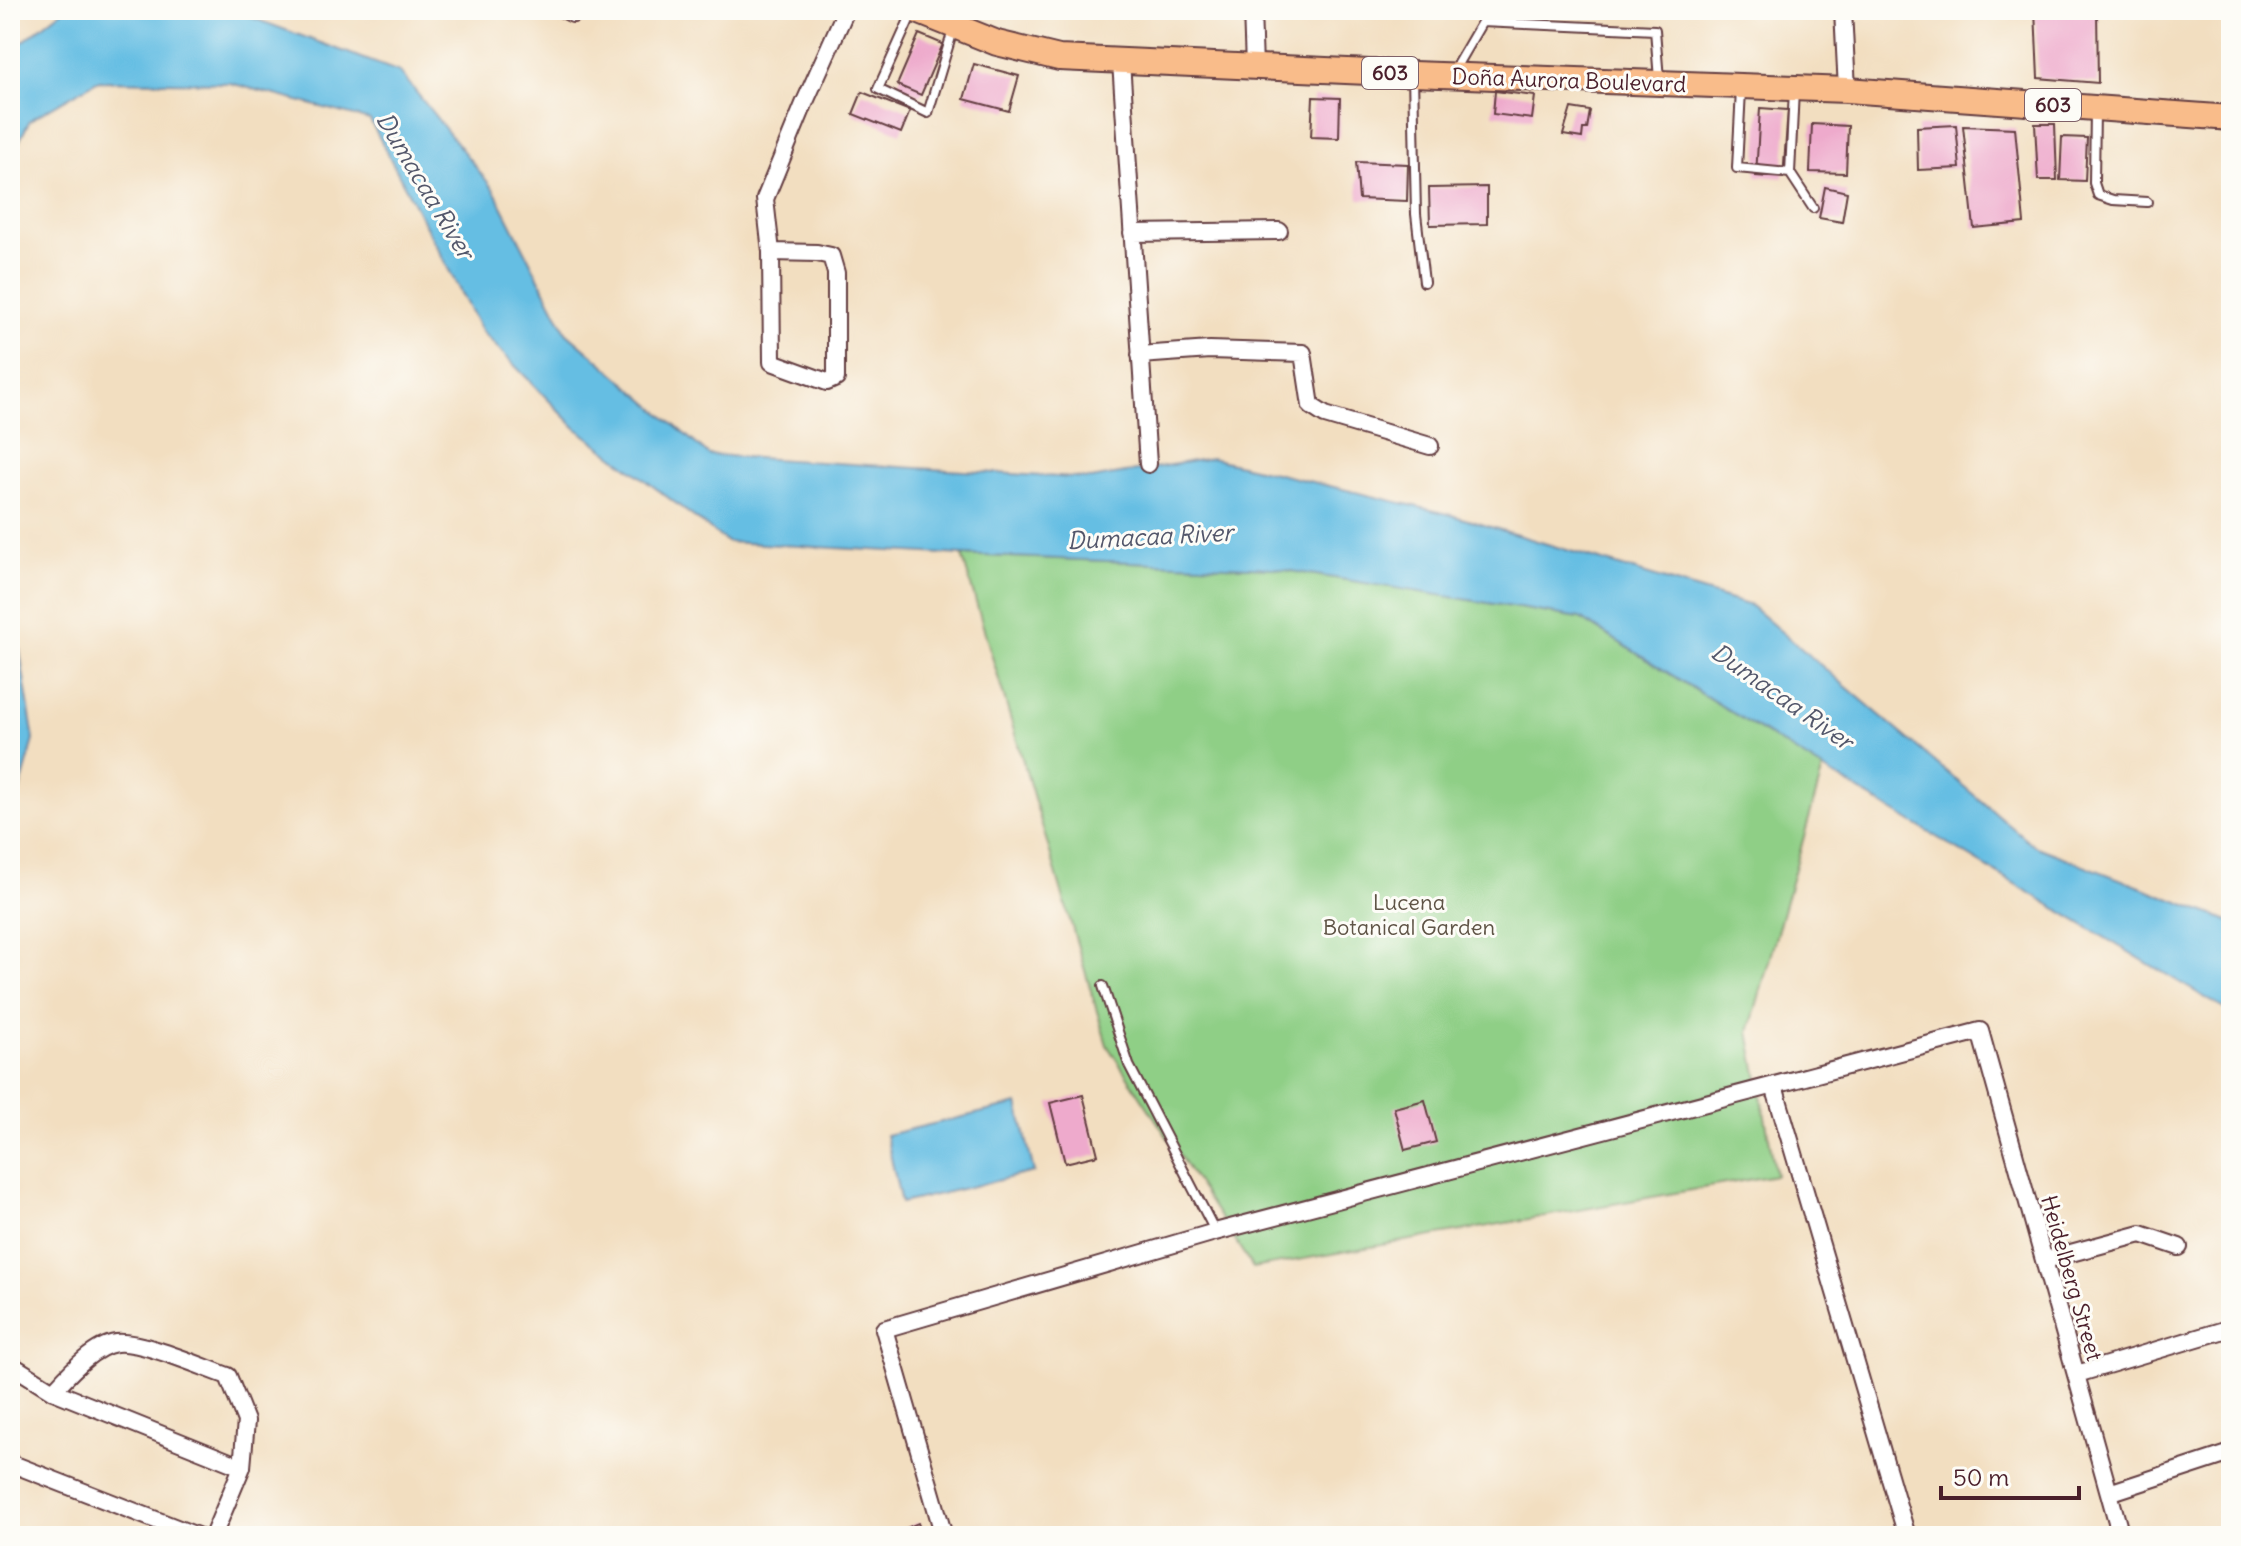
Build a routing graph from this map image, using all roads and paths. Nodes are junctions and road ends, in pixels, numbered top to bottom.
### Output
1 (565, 10) edge
2 (576, 10) edge
3 (846, 10) edge
4 (914, 10) edge
5 (1252, 10) edge
6 (1843, 10) edge
7 (954, 26) junction
8 (1121, 62) junction
9 (1254, 67) junction
10 (1413, 74) junction
11 (1451, 76) junction
12 (1660, 84) junction
13 (1741, 87) junction
14 (1794, 89) junction
15 (1847, 90) junction
16 (2095, 108) junction
17 (2231, 118) edge
18 (1790, 173) junction
19 (2147, 202) dead end
20 (1813, 208) dead end
21 (1279, 231) dead end
22 (1132, 233) junction
23 (771, 252) junction
24 (1424, 282) dead end
25 (1140, 355) junction
26 (1430, 446) dead end
27 (1148, 464) dead end
28 (1103, 986) dead end
29 (1774, 1086) junction
30 (1215, 1232) junction
31 (2179, 1247) dead end
32 (2045, 1260) junction
33 (2231, 1328) edge
34 (10, 1364) edge
35 (2077, 1374) junction
36 (53, 1391) junction
37 (2231, 1453) edge
38 (10, 1463) edge
39 (242, 1467) junction
40 (2109, 1493) junction
41 (197, 1536) edge
42 (213, 1536) edge
43 (944, 1536) edge
44 (1907, 1536) edge
45 (2121, 1536) edge

1 - 2 street
3 - 23 street
4 - 7 main road, Doña Aurora Boulevard / 603
4 - 7 lane
5 - 9 street
6 - 15 street
7 - 8 main road, Doña Aurora Boulevard / 603
8 - 9 main road, Doña Aurora Boulevard / 603
8 - 22 street
9 - 10 main road, Doña Aurora Boulevard / 603
10 - 11 main road, Doña Aurora Boulevard / 603
10 - 24 lane
11 - 12 main road, Doña Aurora Boulevard / 603
11 - 12 lane
12 - 13 main road, Doña Aurora Boulevard / 603
13 - 14 main road, Doña Aurora Boulevard / 603
13 - 18 lane
14 - 15 main road, Doña Aurora Boulevard / 603
14 - 18 lane
15 - 16 main road, Doña Aurora Boulevard / 603
16 - 17 main road, Doña Aurora Boulevard / 603
16 - 19 lane
18 - 20 lane
21 - 22 street
22 - 25 street
23 - 23 street
25 - 26 street
25 - 27 street
28 - 30 lane
29 - 30 street
29 - 32 street, Heidelberg Street
29 - 44 street
30 - 43 street
31 - 32 street
32 - 35 street, Heidelberg Street
33 - 35 street
34 - 36 street
35 - 40 street, Heidelberg Street
36 - 39 street
36 - 39 street
37 - 40 street
38 - 41 street
39 - 42 street
40 - 45 street, Heidelberg Street

